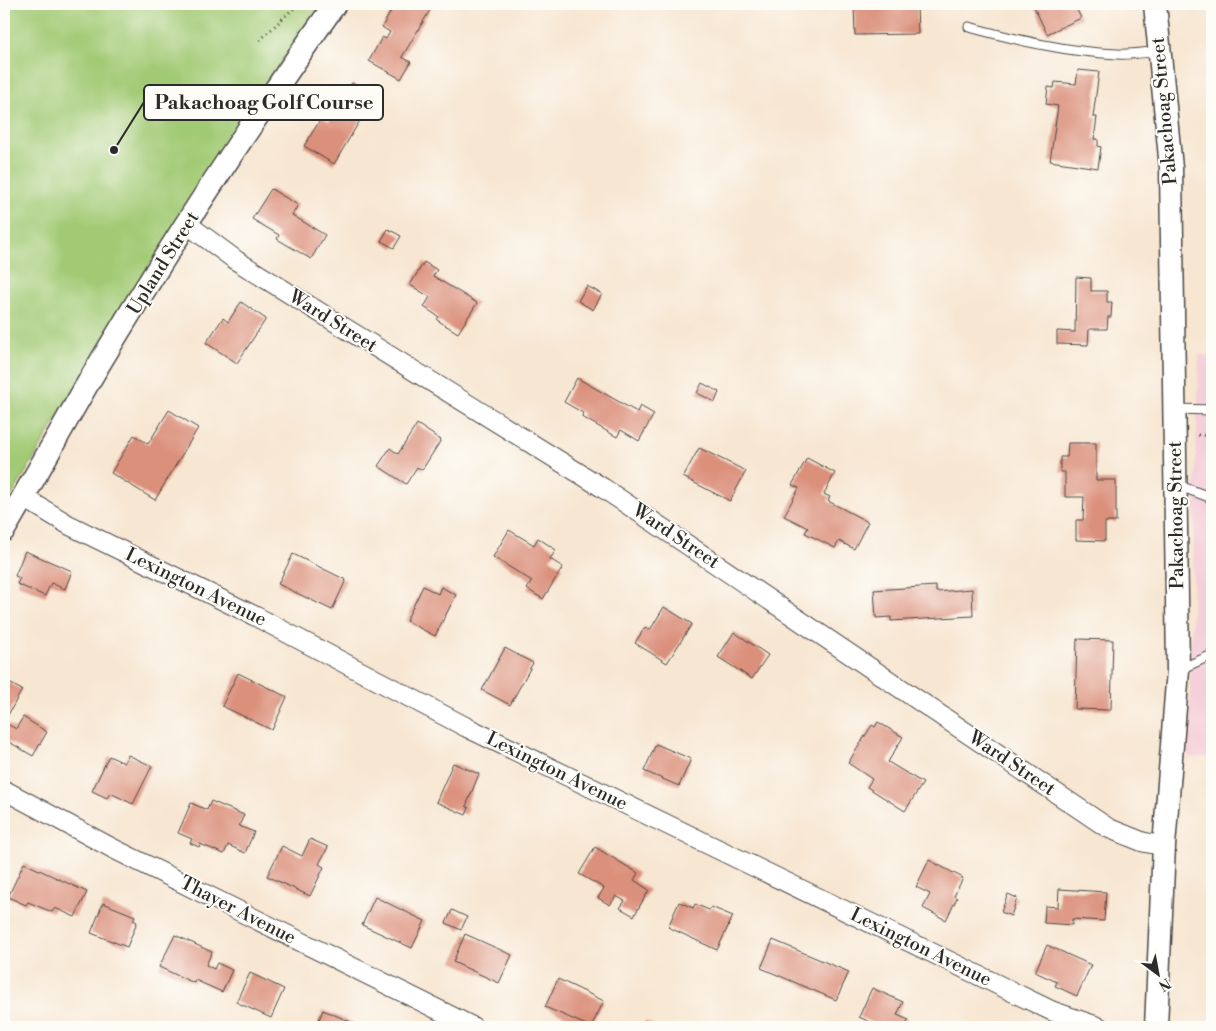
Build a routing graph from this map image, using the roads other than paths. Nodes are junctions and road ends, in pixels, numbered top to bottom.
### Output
1 (335, 4) edge
2 (1155, 4) edge
3 (969, 27) dead end
4 (1160, 51) junction
5 (188, 224) junction
6 (1174, 408) junction
7 (1212, 410) edge
8 (1176, 485) junction
9 (23, 497) junction
10 (1212, 498) edge
11 (4, 530) edge
12 (1212, 655) edge
13 (1178, 670) junction
14 (4, 790) edge
15 (1164, 846) junction
16 (474, 1027) edge
17 (1099, 1027) edge
18 (1156, 1027) edge

1 - 5 street, Upland Street
2 - 4 street, Pakachoag Street
3 - 4 lane
4 - 6 street, Pakachoag Street
5 - 9 street, Upland Street
5 - 15 street, Ward Street
6 - 7 lane
6 - 8 street, Pakachoag Street
8 - 10 lane
8 - 13 street, Pakachoag Street
9 - 11 street, Upland Street
9 - 17 street, Lexington Avenue
12 - 13 lane
13 - 15 street, Pakachoag Street
14 - 16 street, Thayer Avenue
15 - 18 street, Pakachoag Street

